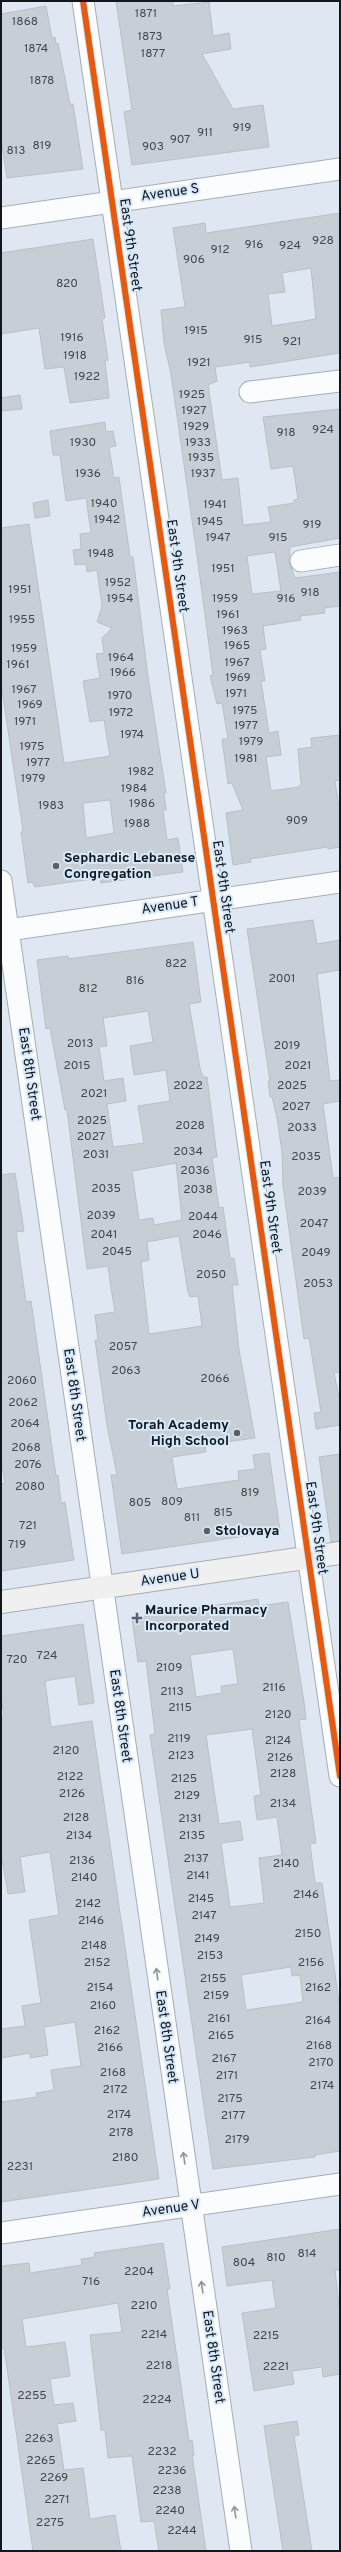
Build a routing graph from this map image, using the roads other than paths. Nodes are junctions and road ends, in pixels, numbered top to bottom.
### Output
1 (83, 1) edge
2 (340, 169) edge
3 (112, 202) junction
4 (1, 218) edge
5 (340, 381) edge
6 (250, 392) dead end
7 (340, 555) edge
8 (301, 560) dead end
9 (1, 881) edge
10 (340, 882) edge
11 (213, 900) junction
12 (4, 930) edge
13 (340, 1553) edge
14 (309, 1558) junction
15 (102, 1588) junction
16 (1, 1602) edge
17 (340, 1776) edge
18 (340, 2184) edge
19 (191, 2206) junction
20 (1, 2233) edge
21 (241, 2551) edge

1 - 3 street, East 9th Street
2 - 3 street, Avenue S
3 - 4 street, Avenue S
3 - 11 street, East 9th Street
5 - 6 street
7 - 8 street
9 - 12 street, East 8th Street
10 - 11 street, Avenue T
11 - 12 street, Avenue T
11 - 14 street, East 9th Street
12 - 15 street, East 8th Street
13 - 14 main road, Avenue U
14 - 15 main road, Avenue U
14 - 17 street, East 9th Street
15 - 16 main road, Avenue U
19 -> 15 street, East 8th Street
18 - 19 street, Avenue V
19 - 20 street, Avenue V
21 -> 19 street, East 8th Street

